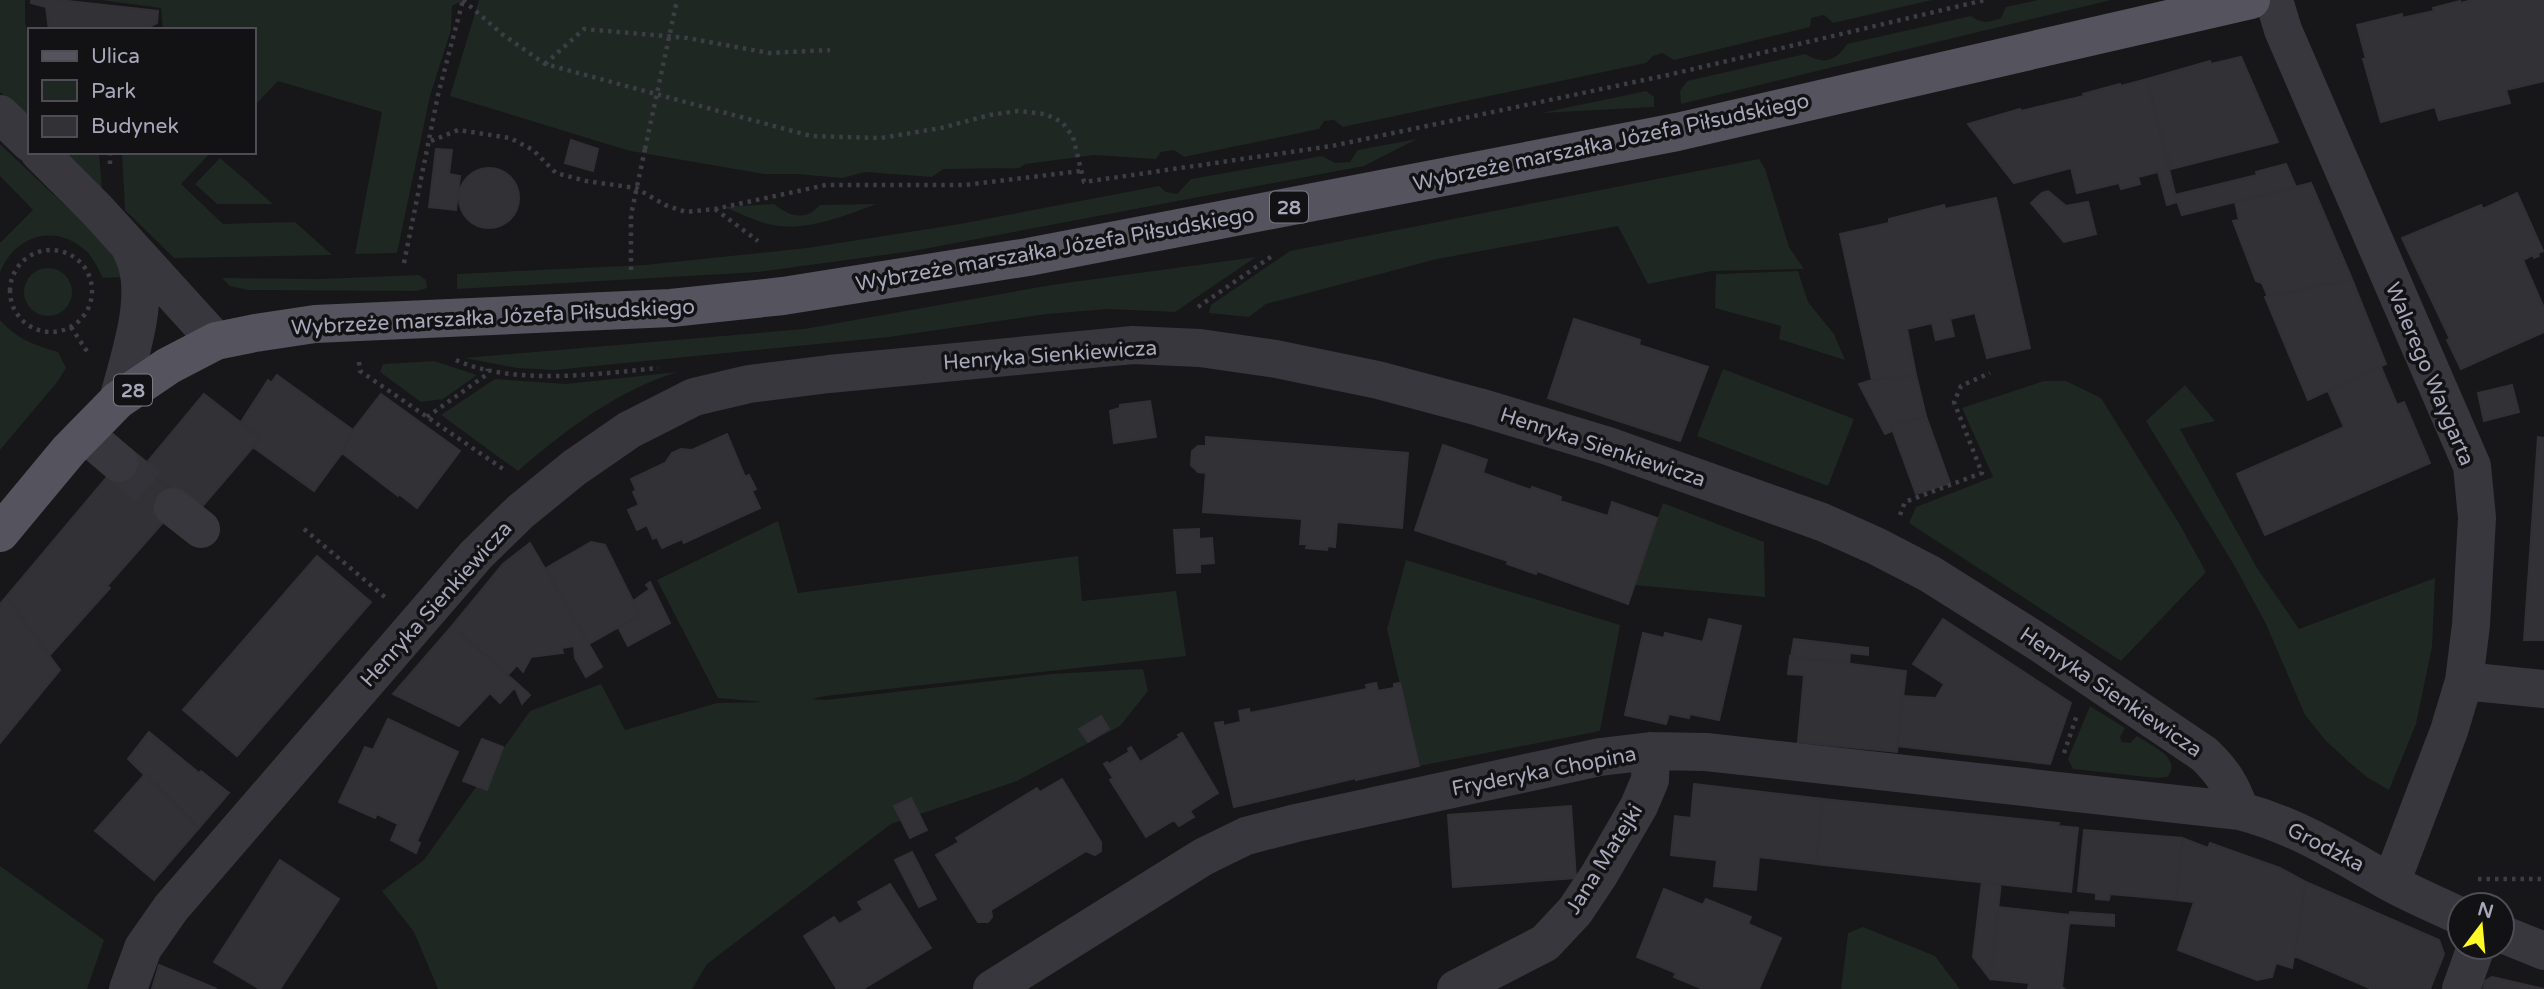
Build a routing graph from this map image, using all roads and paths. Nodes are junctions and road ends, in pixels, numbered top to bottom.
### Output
1 (463, 0) edge
2 (677, 0) edge
3 (1984, 0) edge
4 (2250, 0) edge
5 (2274, 0) edge
6 (830, 50) dead end
7 (545, 64) junction
8 (0, 114) edge
9 (28, 141) edge
10 (431, 141) junction
11 (41, 154) edge
12 (1082, 171) junction
13 (636, 188) junction
14 (715, 209) junction
15 (758, 241) dead end
16 (130, 248) junction
17 (1275, 254) dead end
18 (404, 263) dead end
19 (10, 294) junction
20 (0, 295) edge
21 (633, 310) junction
22 (1189, 313) dead end
23 (71, 327) junction
24 (216, 341) junction
25 (88, 353) dead end
26 (358, 357) dead end
27 (469, 365) dead end
28 (666, 367) dead end
29 (488, 369) junction
30 (1990, 373) dead end
31 (118, 400) junction
32 (427, 417) junction
33 (85, 434) junction
34 (118, 463) tunnel mouth
35 (500, 467) dead end
36 (1905, 502) dead end
37 (304, 529) dead end
38 (0, 533) edge
39 (376, 590) dead end
40 (2464, 681) junction
41 (2544, 689) edge
42 (2079, 710) dead end
43 (1651, 751) junction
44 (2062, 760) dead end
45 (2183, 806) joint
46 (2240, 811) junction
47 (2478, 879) dead end
48 (2544, 879) edge
49 (2391, 883) junction
50 (2446, 909) edge
51 (2516, 940) edge
52 (2544, 951) edge
53 (2471, 961) edge
54 (128, 989) edge
55 (992, 989) edge
56 (1456, 989) edge
57 (2461, 989) edge

1 - 7 path
1 - 10 path
2 - 13 path, bridge
3 - 12 path
4 - 21 main road, Wybrzeże marszałka Józefa Piłsudskiego / 28
5 - 40 street, Walerego Waygarta
6 - 7 path
7 - 12 path
8 - 9 street
10 - 13 path
10 - 18 path
11 - 16 street
12 - 14 path
13 - 14 path
13 - 21 path
14 - 15 path
16 - 24 street
16 - 31 street
17 - 22 path
19 - 20 path
19 - 23 path
19 - 23 path
21 - 24 main road, Wybrzeże marszałka Józefa Piłsudskiego / 28
23 - 25 path
24 - 31 main road, Wybrzeże marszałka Józefa Piłsudskiego / 28
26 - 32 path
27 - 29 path
28 - 29 path
29 - 32 path
30 - 36 path
31 - 33 main road, Wybrzeże marszałka Józefa Piłsudskiego / 28
32 - 35 path
33 - 34 street
33 - 38 main road, Wybrzeże marszałka Józefa Piłsudskiego / 28
37 - 39 path
40 - 41 street
40 - 49 street, Walerego Waygarta
42 - 44 path
43 - 45 street, Fryderyka Chopina
43 - 55 street, Fryderyka Chopina
43 - 56 street, Jana Matejki
45 - 46 street, Grodzka
46 - 49 street, Grodzka
46 - 54 street, Henryka Sienkiewicza
47 - 48 path
49 - 50 street, Grodzka
51 - 52 street
53 - 57 street

